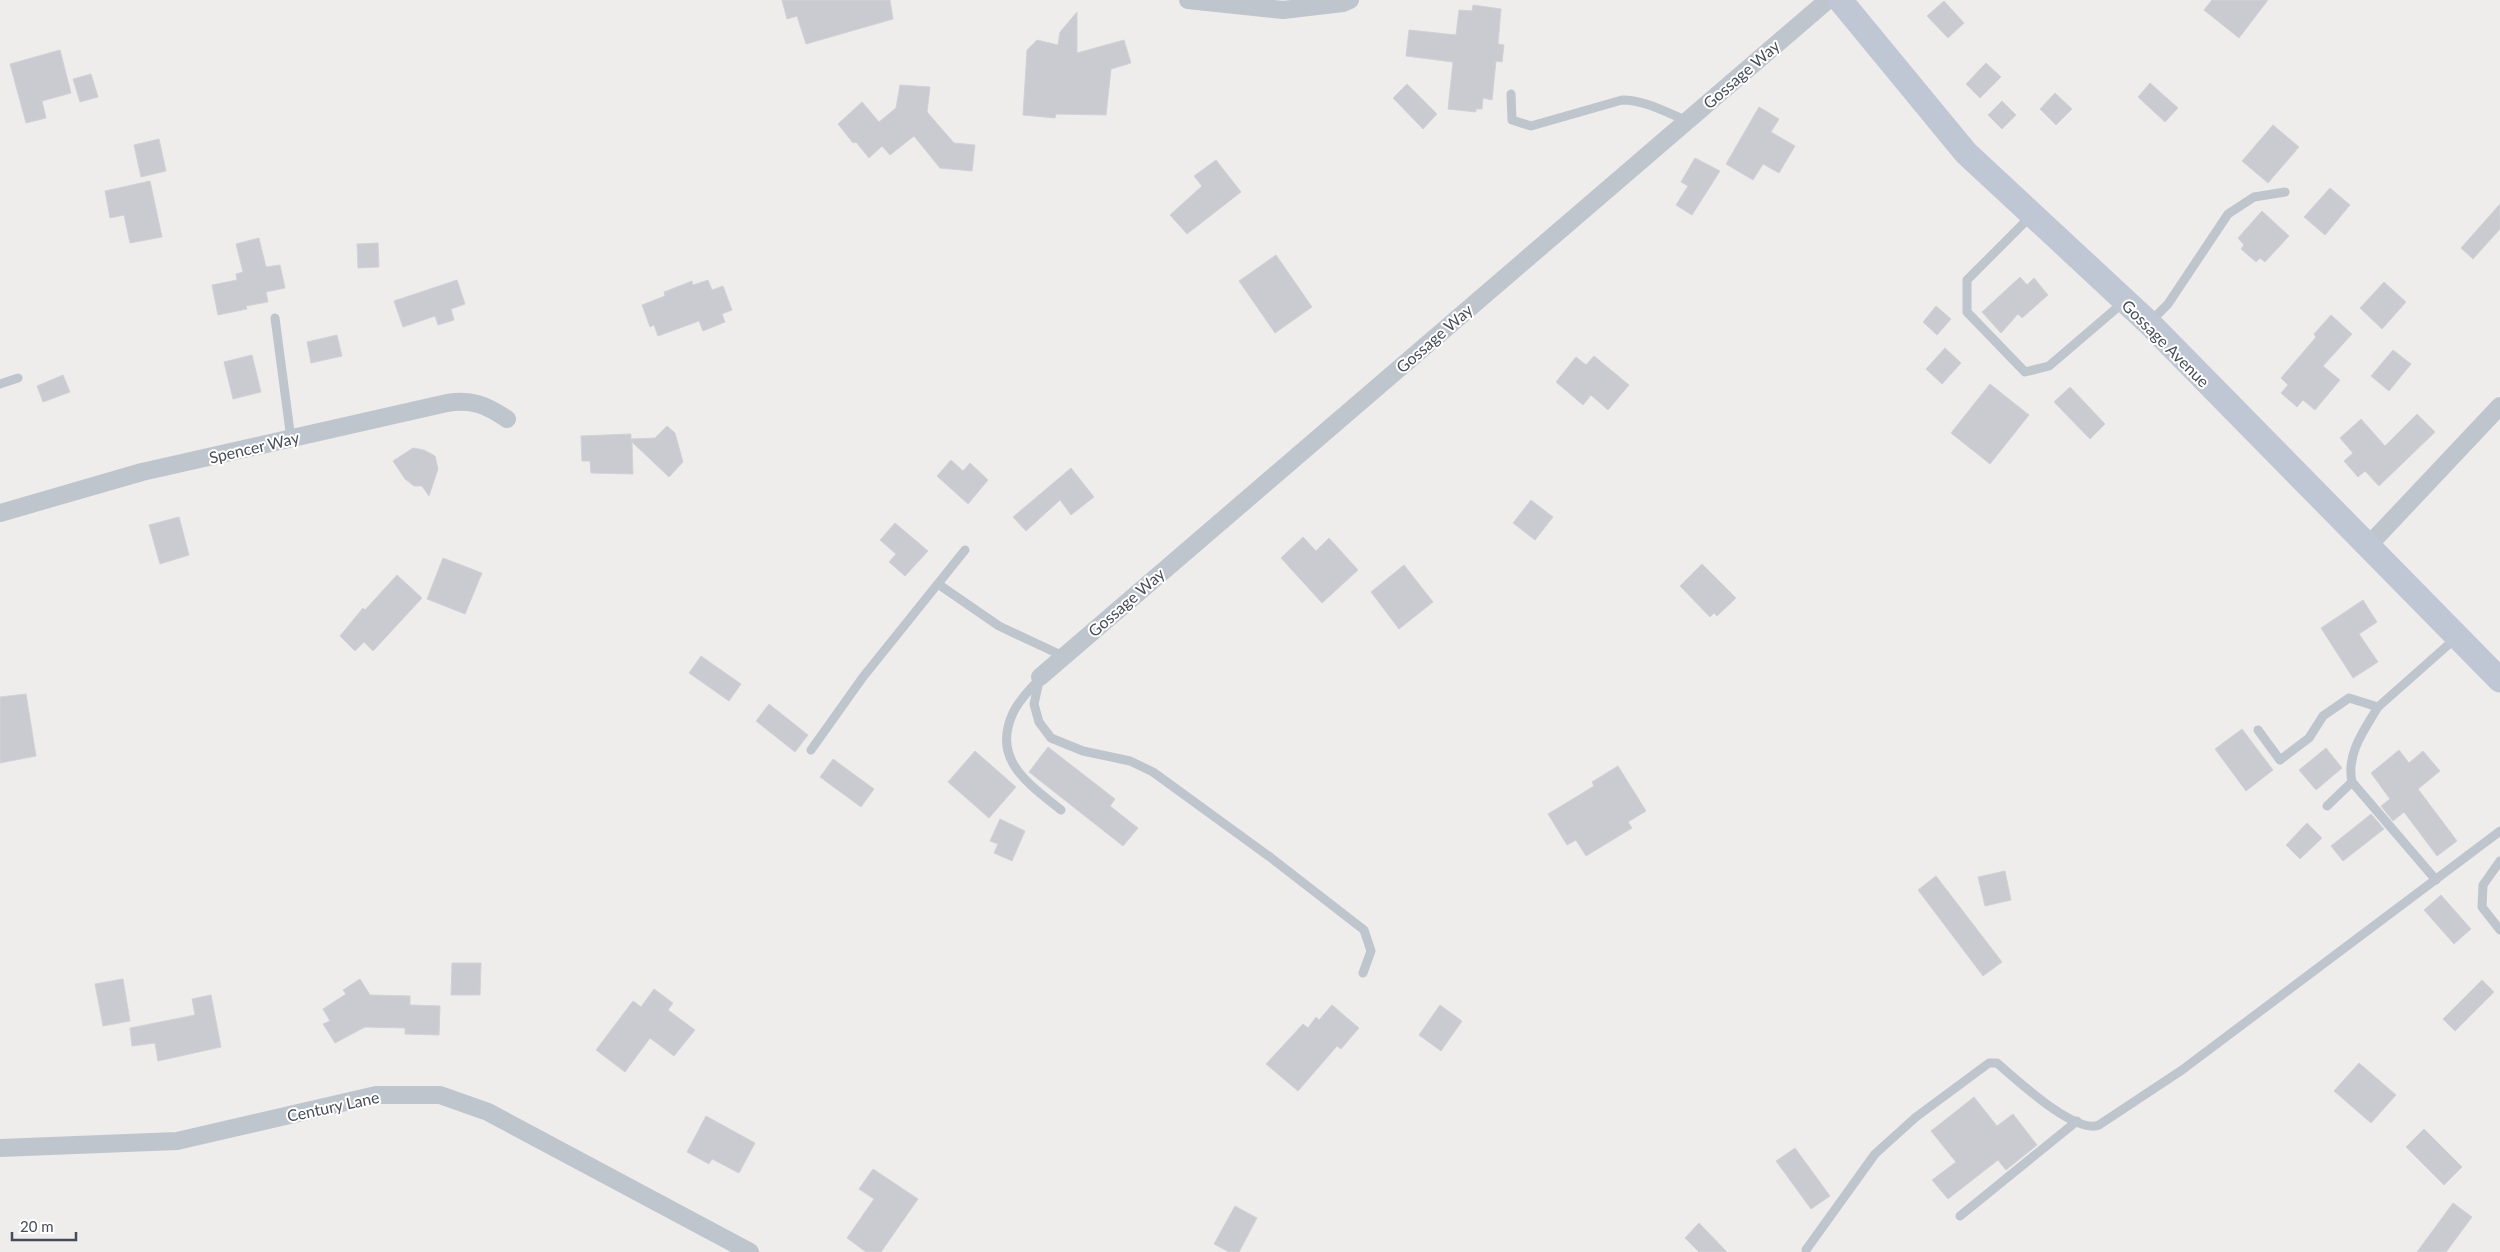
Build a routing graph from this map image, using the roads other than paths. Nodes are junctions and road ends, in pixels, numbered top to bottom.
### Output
1 (1188, 0) edge
2 (1350, 0) edge
3 (1828, 0) edge
4 (1840, 0) edge
5 (1511, 94) dead end
6 (1687, 121) junction
7 (2285, 192) dead end
8 (2032, 215) junction
9 (2125, 301) junction
10 (274, 318) dead end
11 (2149, 323) junction
12 (18, 378) dead end
13 (0, 384) edge
14 (2500, 406) edge
15 (507, 419) dead end
16 (291, 438) junction
17 (0, 513) edge
18 (2367, 547) junction
19 (965, 550) dead end
20 (938, 584) junction
21 (2457, 637) junction
22 (1063, 656) junction
23 (1040, 677) junction
24 (2500, 680) edge
25 (2378, 706) junction
26 (2258, 730) dead end
27 (811, 750) dead end
28 (2352, 782) junction
29 (2327, 806) dead end
30 (1061, 810) dead end
31 (2500, 831) edge
32 (2500, 861) edge
33 (2436, 880) junction
34 (2500, 930) edge
35 (1363, 973) dead end
36 (2077, 1121) junction
37 (0, 1148) edge
38 (1960, 1216) dead end
39 (1806, 1250) dead end
40 (750, 1252) edge

1 - 2 street
3 - 6 street, Gossage Way
4 - 8 street, Gossage Avenue
5 - 6 lane
6 - 22 street, Gossage Way
7 - 11 lane
8 - 9 street, Gossage Avenue
8 - 9 lane
9 - 11 street, Gossage Avenue
10 - 16 lane
11 - 18 street, Gossage Avenue
12 - 13 lane
14 - 18 street
15 - 16 street, Spencer Way
16 - 17 street, Spencer Way
18 - 21 street, Gossage Avenue
19 - 20 lane
20 - 22 lane
20 - 27 lane
21 - 24 street, Gossage Avenue
21 - 25 lane
22 - 23 street, Gossage Way
23 - 30 lane
23 - 35 lane
25 - 26 lane
25 - 28 lane
28 - 29 lane
28 - 33 lane
31 - 33 lane
32 - 34 lane
33 - 36 lane
36 - 38 lane
36 - 39 lane
37 - 40 street, Century Lane

